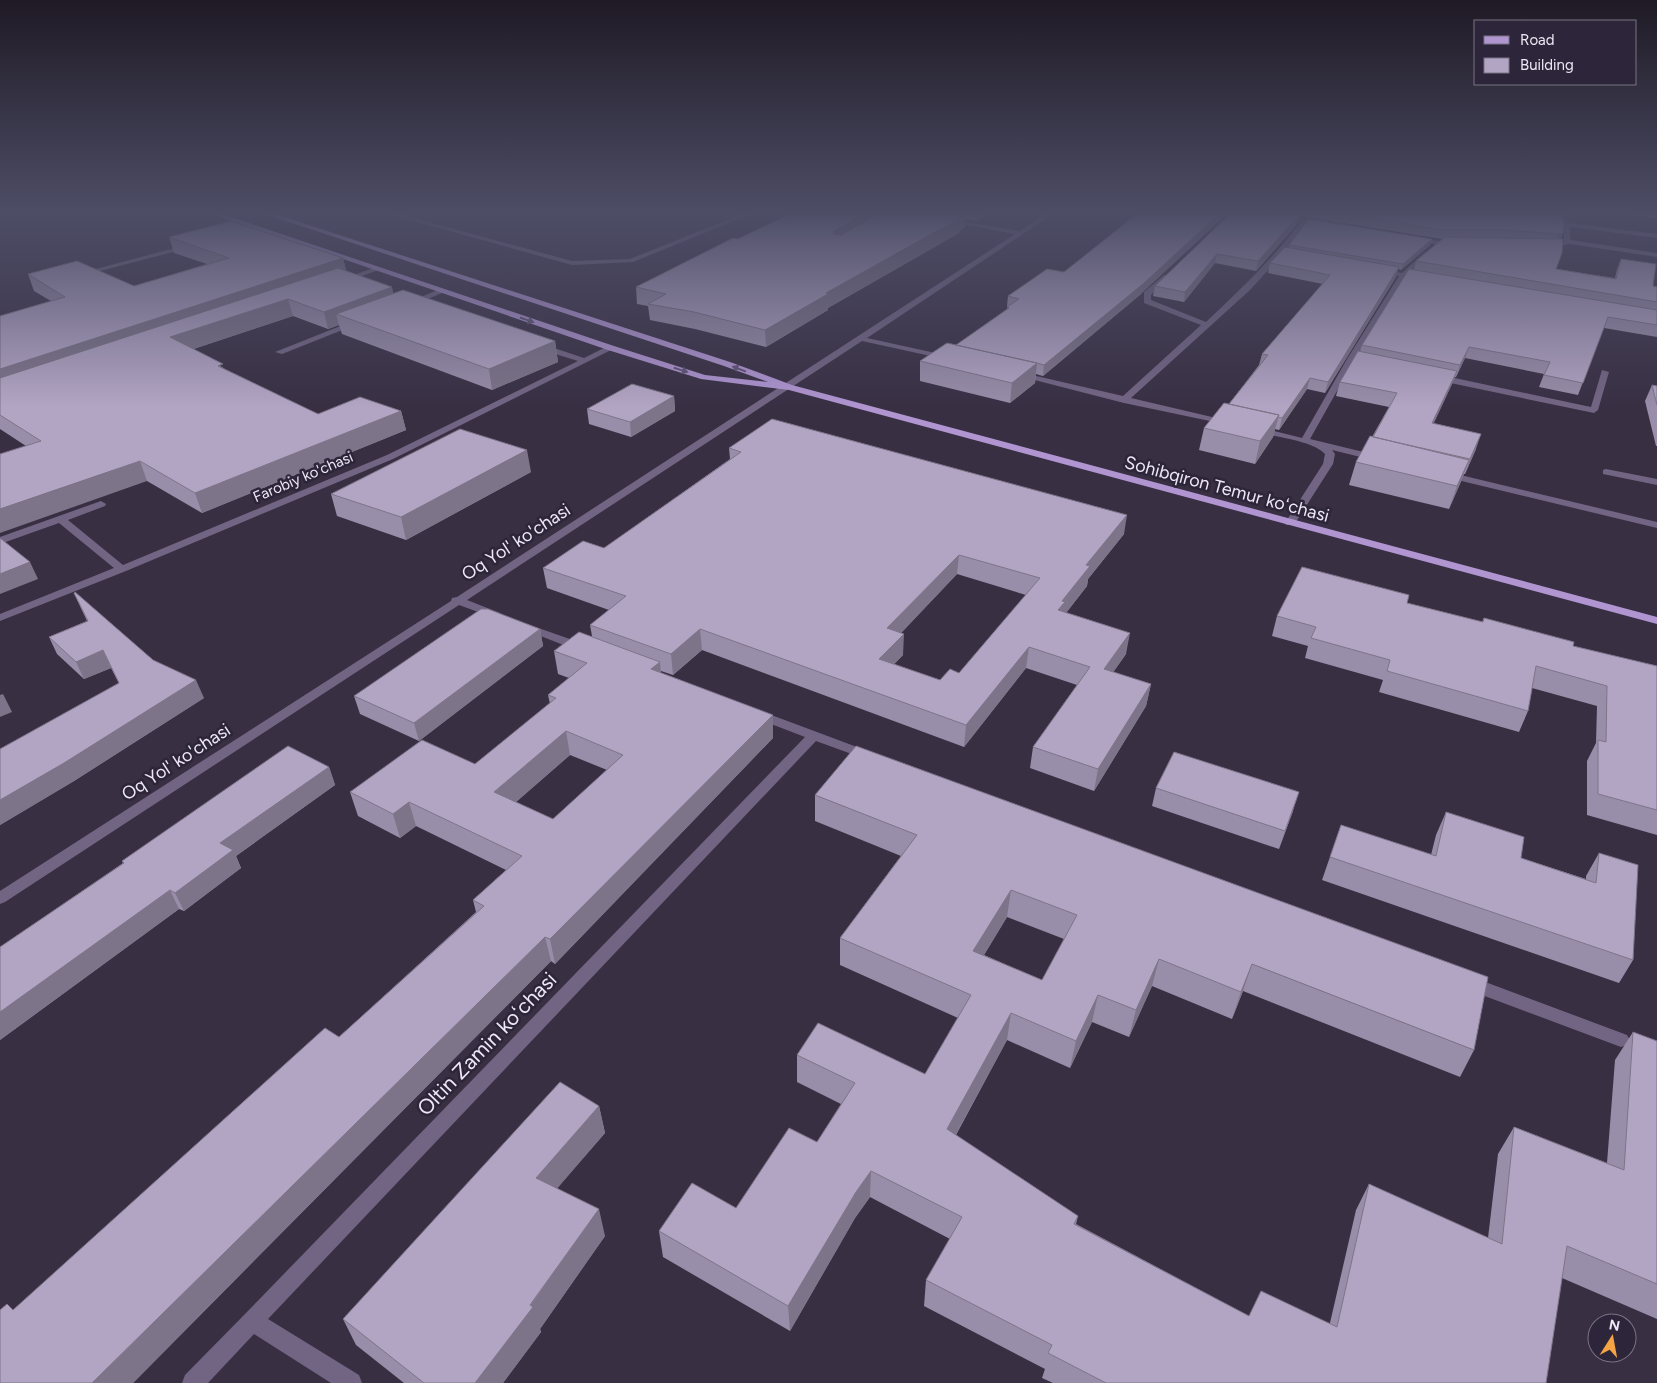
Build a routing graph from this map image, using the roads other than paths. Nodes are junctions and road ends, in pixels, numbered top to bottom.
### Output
1 (357, 279) edge
2 (405, 279) edge
3 (465, 279) edge
4 (953, 279) edge
5 (1164, 279) edge
6 (1257, 279) edge
7 (1400, 279) edge
8 (1425, 279) edge
9 (1432, 280) edge
10 (328, 285) edge
11 (443, 291) junction
12 (404, 302) edge
13 (413, 302) junction
14 (422, 305) edge
15 (368, 319) edge
16 (1207, 324) junction
17 (862, 338) junction
18 (530, 342) edge
19 (611, 348) junction
20 (279, 352) dead end
21 (1351, 359) junction
22 (953, 360) edge
23 (585, 361) junction
24 (1360, 361) edge
25 (1605, 372) dead end
26 (1010, 373) edge
27 (1428, 376) edge
28 (789, 388) junction
29 (1124, 400) junction
30 (1305, 440) junction
31 (1390, 461) edge
32 (1438, 472) edge
33 (1606, 472) dead end
34 (1657, 482) edge
35 (101, 504) dead end
36 (61, 519) junction
37 (1290, 522) junction
38 (1657, 525) edge
39 (0, 541) edge
40 (122, 570) junction
41 (456, 600) junction
42 (0, 618) edge
43 (1657, 621) edge
44 (594, 652) edge
45 (740, 708) edge
46 (814, 735) junction
47 (879, 760) edge
48 (0, 898) edge
49 (1463, 980) edge
50 (1621, 1040) dead end
51 (252, 1322) junction
52 (193, 1383) edge
53 (351, 1383) edge

1 - 10 street
2 - 11 main road, Sohibqiron Temur koʻchasi
28 -> 3 main road, Sohibqiron Temur koʻchasi
4 - 17 street, Oq Yol' ko'chasi
5 - 16 street
6 - 16 street
7 - 21 street
8 - 9 street
11 - 13 street
11 -> 19 main road, Sohibqiron Temur koʻchasi
12 - 13 street
13 - 14 street
15 - 20 street
16 - 29 street
17 - 22 street
17 - 28 street, Oq Yol' ko'chasi
18 - 23 street
19 - 23 street, Farobiy ko'chasi
19 -> 28 main road, Sohibqiron Temur koʻchasi
21 - 24 street
21 - 30 street
23 - 40 street, Farobiy ko'chasi
25 - 27 street
26 - 29 street
28 - 37 main road, Sohibqiron Temur koʻchasi
28 - 41 street, Oq Yol' ko'chasi
29 - 30 street
30 - 31 street
30 - 37 street
32 - 38 street
33 - 34 street
35 - 36 street
36 - 39 street
36 - 40 street
37 - 43 main road, Sohibqiron Temur koʻchasi
40 - 42 street, Farobiy ko'chasi
41 - 44 street
41 - 48 street, Oq Yol' ko'chasi
45 - 46 street
46 - 47 street
46 - 51 street, Oltin Zamin koʻchasi
49 - 50 street
51 - 52 street, Oltin Zamin koʻchasi
51 - 53 street

